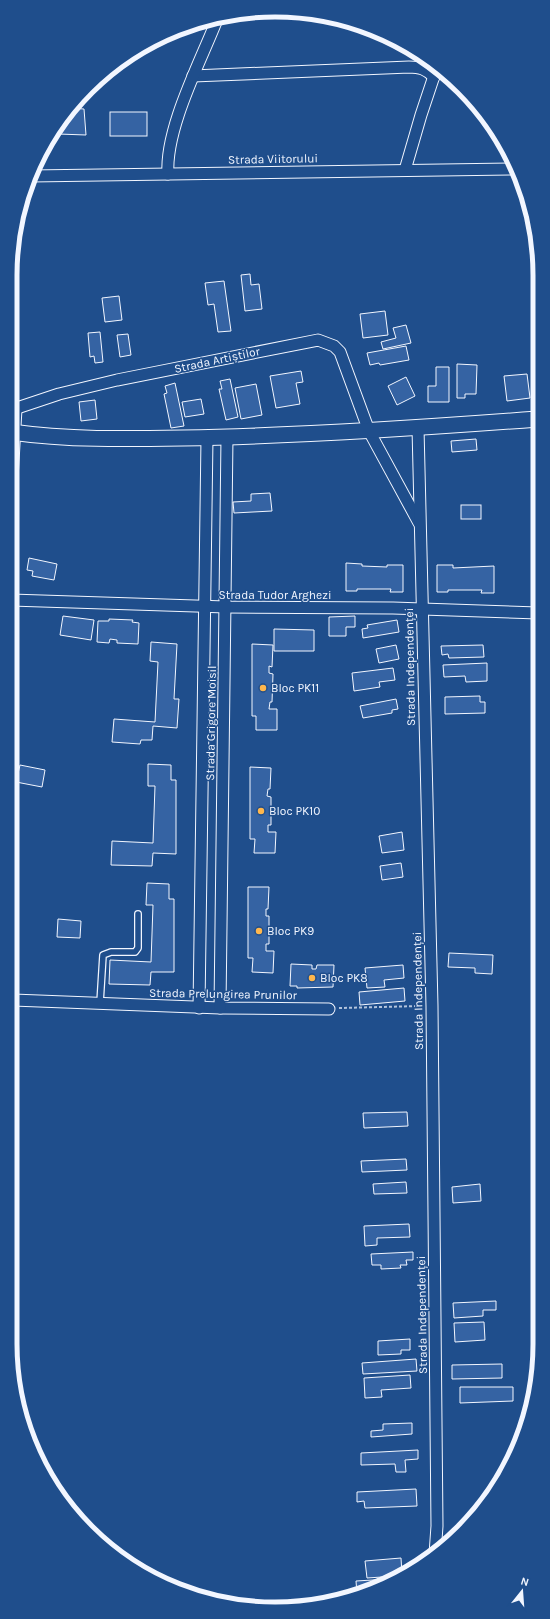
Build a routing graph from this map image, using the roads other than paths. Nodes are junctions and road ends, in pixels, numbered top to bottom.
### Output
1 (215, 24) edge
2 (435, 73) edge
3 (193, 76) junction
4 (510, 169) edge
5 (405, 170) junction
6 (168, 174) junction
7 (37, 176) edge
8 (17, 408) edge
9 (533, 420) edge
10 (418, 428) junction
11 (369, 431) junction
12 (17, 433) edge
13 (227, 437) junction
14 (207, 438) junction
15 (420, 524) junction
16 (17, 600) edge
17 (204, 607) junction
18 (226, 608) junction
19 (422, 609) junction
20 (533, 613) edge
21 (138, 914) dead end
22 (17, 1000) edge
23 (100, 1003) junction
24 (199, 1008) junction
25 (220, 1008) junction
26 (329, 1009) road end
27 (436, 1546) edge

1 - 3 street
2 - 3 street
2 - 5 street
3 - 6 street
4 - 5 street, Strada Viitorului
5 - 6 street, Strada Viitorului
6 - 7 street, Strada Viitorului
8 - 11 street, Strada Artiștilor
9 - 10 street
10 - 11 street
10 - 15 street, Strada Independenței
11 - 13 street
11 - 15 street, Strada Artiștilor
12 - 14 street
13 - 14 street
13 - 18 street, Strada Grigore Moisil
14 - 17 street, Strada Grigore Moisil
15 - 19 street, Strada Independenței
16 - 17 street, Strada Tudor Arghezi
17 - 18 street, Strada Tudor Arghezi
17 - 24 street, Strada Grigore Moisil
18 - 19 street, Strada Tudor Arghezi
18 - 25 street, Strada Grigore Moisil
19 - 20 street, Strada Tudor Arghezi
19 - 27 street, Strada Independenței
21 - 23 lane
22 - 23 street, Strada Prelungirea Prunilor
23 - 24 street, Strada Prelungirea Prunilor
24 - 25 street, Strada Prelungirea Prunilor
25 - 26 street, Strada Prelungirea Prunilor

